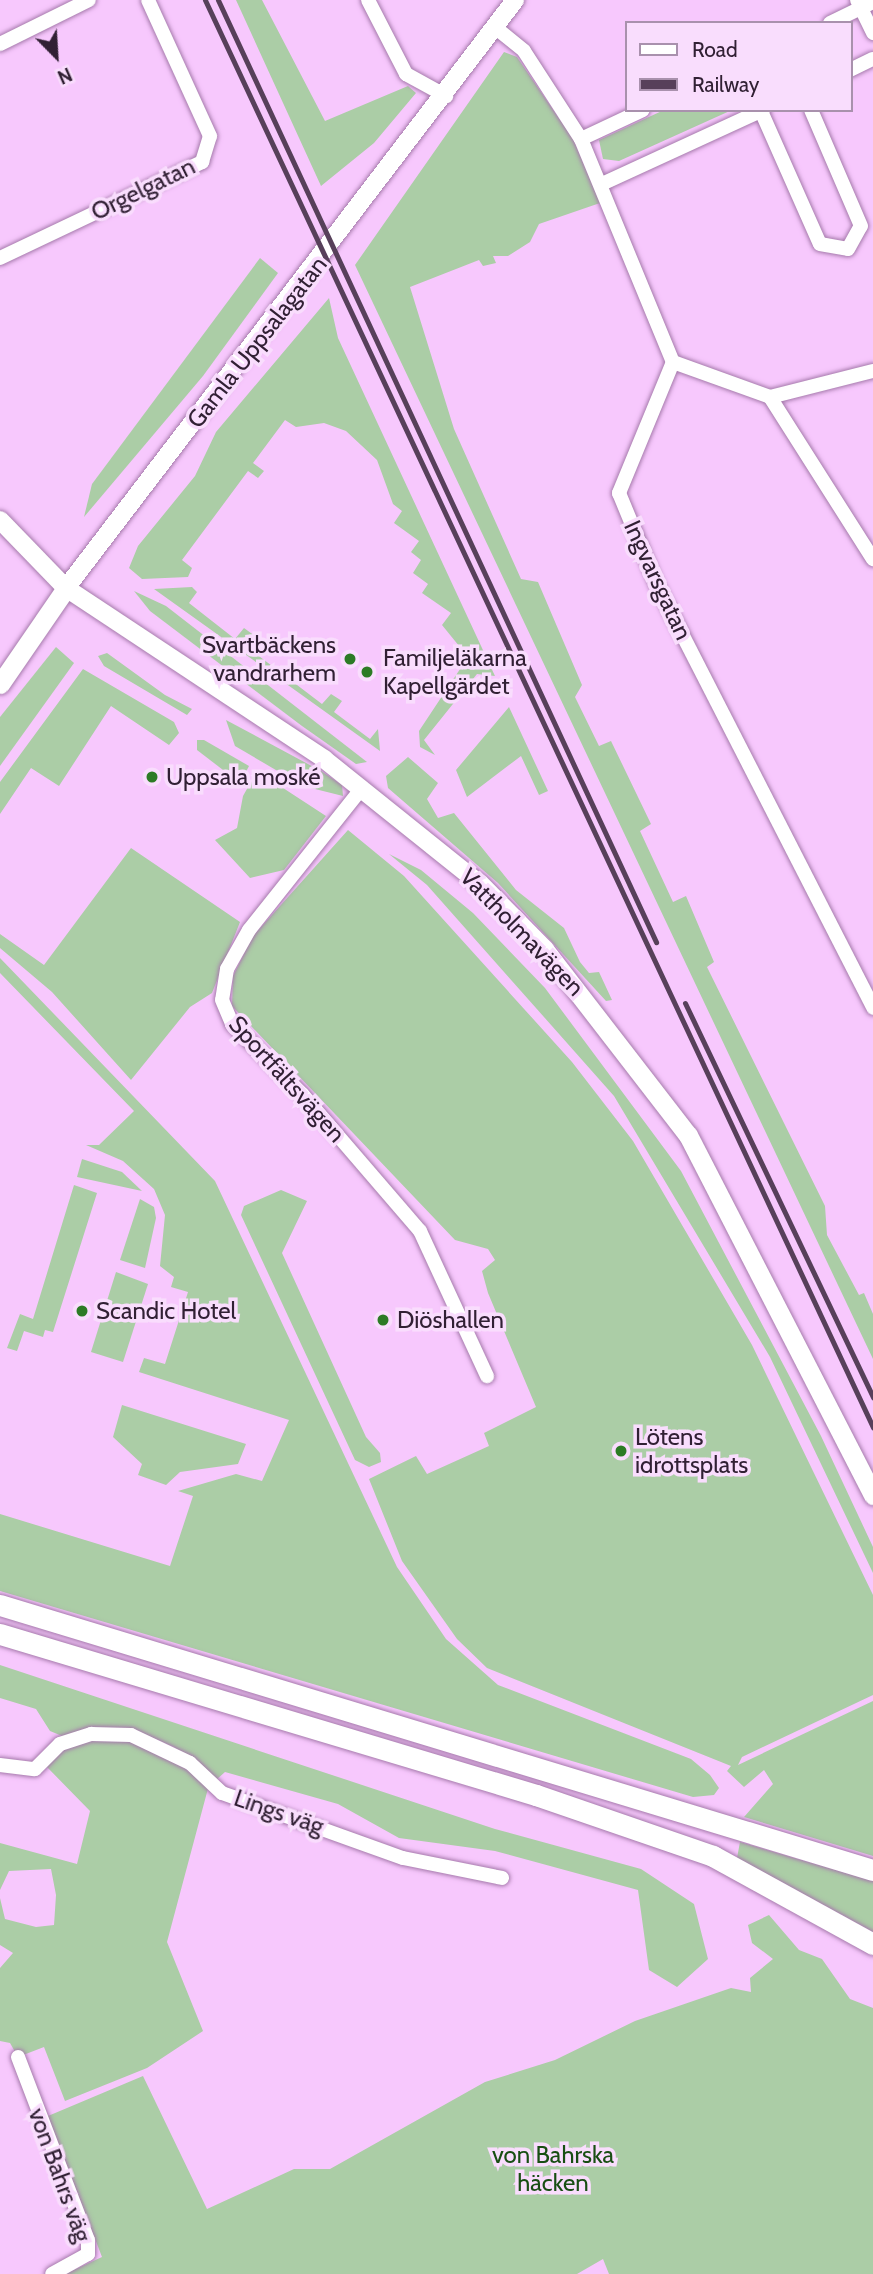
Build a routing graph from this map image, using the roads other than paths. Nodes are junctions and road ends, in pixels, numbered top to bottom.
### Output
1 (89, 0) edge
2 (148, 0) edge
3 (368, 0) edge
4 (515, 0) edge
5 (863, 4) edge
6 (833, 21) edge
7 (496, 29) junction
8 (873, 33) edge
9 (0, 44) edge
10 (873, 60) edge
11 (852, 69) edge
12 (446, 96) junction
13 (639, 112) edge
14 (760, 112) edge
15 (762, 112) edge
16 (812, 112) edge
17 (582, 139) junction
18 (604, 183) junction
19 (0, 258) edge
20 (673, 362) junction
21 (873, 371) edge
22 (771, 397) junction
23 (0, 520) edge
24 (873, 559) edge
25 (66, 588) junction
26 (0, 684) edge
27 (362, 788) junction
28 (479, 883) joint
29 (873, 1008) edge
30 (487, 1376) dead end
31 (873, 1496) edge
32 (0, 1605) edge
33 (0, 1634) edge
34 (0, 1765) edge
35 (873, 1870) edge
36 (502, 1878) dead end
37 (873, 1944) edge
38 (18, 2057) dead end
39 (52, 2274) edge

1 - 9 street
2 - 19 street, Orgelgatan
3 - 12 street
4 - 7 street, Gamla Uppsalagatan
5 - 6 street
5 - 8 street
7 - 12 street, Gamla Uppsalagatan
7 - 17 street
10 - 11 street
12 - 25 street, Gamla Uppsalagatan
13 - 17 street
14 - 18 street
15 - 16 street
17 - 18 street
18 - 20 street
20 - 22 street
20 - 29 street, Ingvarsgatan
21 - 22 street
22 - 24 street
23 - 25 street, Vattholmavägen
25 - 26 main road, Gamla Uppsalagatan
25 - 27 street, Vattholmavägen
27 - 28 street, Vattholmavägen
27 - 30 street, Sportfältsvägen
28 - 31 main road, Vattholmavägen
32 - 35 main road
33 - 37 main road
34 - 36 street, Lings väg
38 - 39 street, von Bahrs väg

